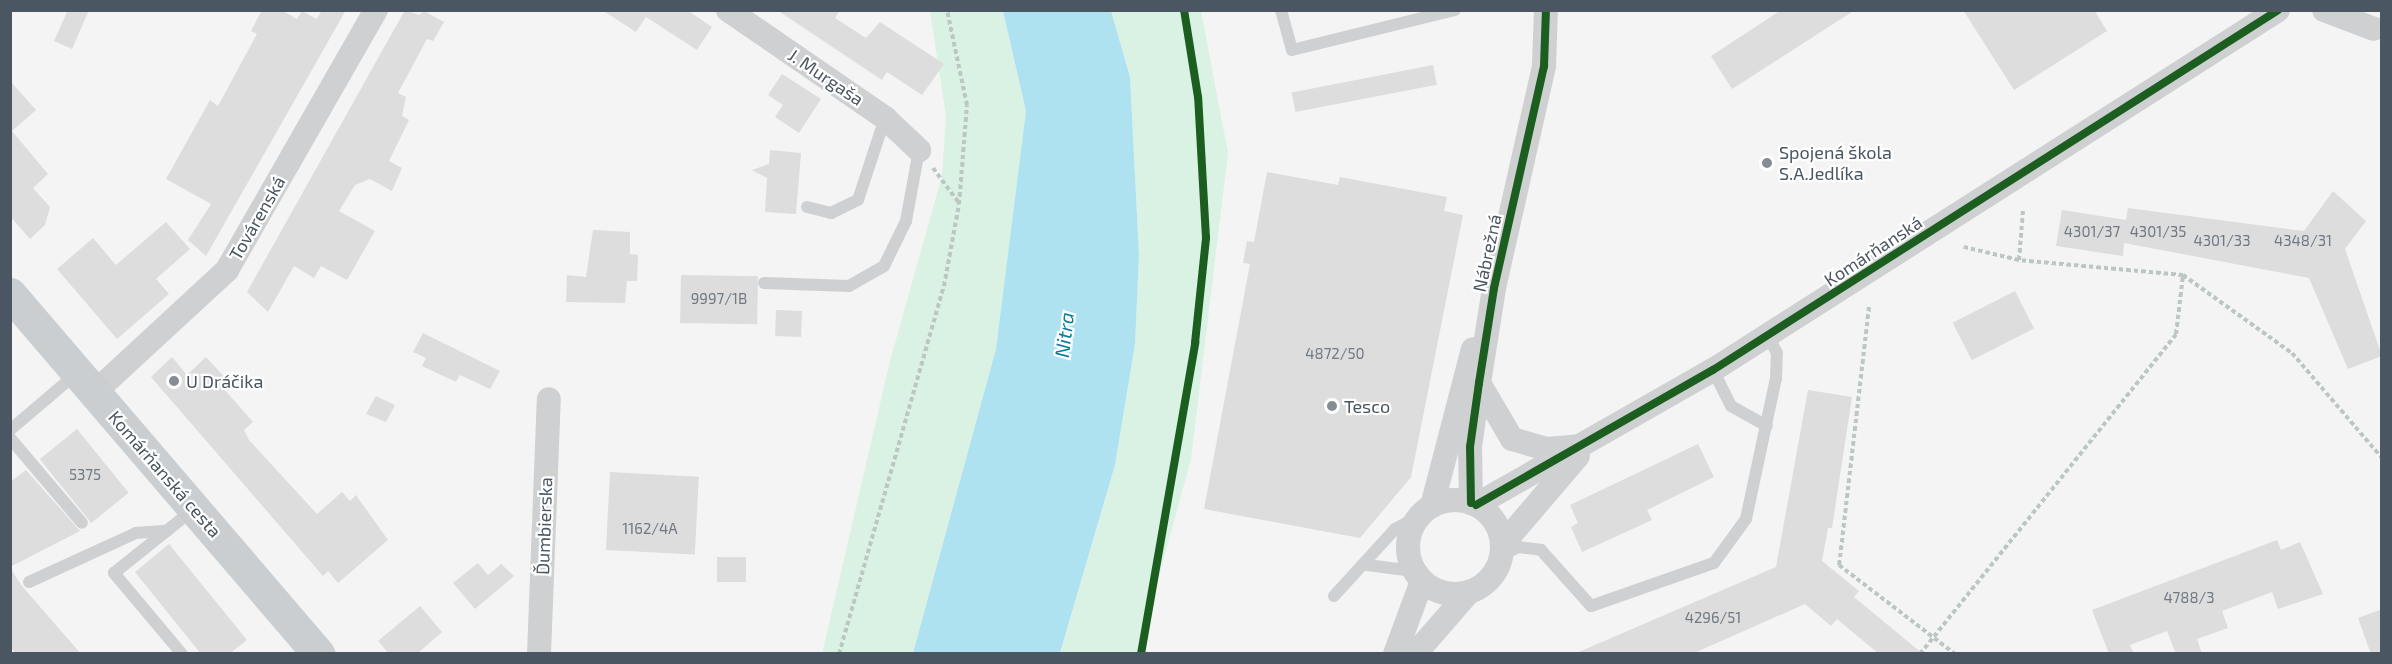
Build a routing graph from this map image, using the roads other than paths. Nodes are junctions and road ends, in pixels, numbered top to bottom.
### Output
1 (376, 10) edge
2 (728, 10) edge
3 (1281, 10) edge
4 (1455, 10) edge
5 (1546, 10) edge
6 (2278, 10) edge
7 (2324, 10) edge
8 (2374, 24) edge
9 (885, 118) junction
10 (919, 150) joint
11 (807, 207) dead end
12 (764, 283) dead end
13 (1494, 288) junction
14 (10, 294) edge
15 (1768, 336) junction
16 (1713, 370) junction
17 (87, 382) junction
18 (1479, 383) junction
19 (549, 399) dead end
20 (1767, 426) junction
21 (10, 430) edge
22 (10, 438) edge
23 (1587, 446) junction
24 (1474, 504) junction
25 (195, 508) junction
26 (1426, 510) junction
27 (82, 523) dead end
28 (167, 531) junction
29 (1501, 551) junction
30 (1367, 565) junction
31 (1418, 576) junction
32 (29, 582) dead end
33 (1469, 591) junction
34 (1334, 596) dead end
35 (182, 654) edge
36 (319, 654) edge
37 (539, 654) edge
38 (1395, 654) edge
39 (1415, 654) edge

1 - 17 street, Továrenská
2 - 9 street, J. Murgaša
3 - 4 lane
5 - 13 street, Nábrežná
6 - 15 street, Komárňanská
7 - 8 street
9 - 10 street, J. Murgaša
9 - 11 lane
10 - 12 lane
13 - 18 street, Nábrežná
13 - 26 street, Nábrežná
14 - 17 main road, Komárňanská cesta
15 - 16 street, Komárňanská
15 - 20 lane
16 - 20 lane
16 - 23 street, Komárňanská
17 - 21 lane
17 - 25 main road, Komárňanská cesta
18 - 23 street
18 - 24 street, Nábrežná
19 - 37 street, Ďumbierska
20 - 29 lane
22 - 27 lane
23 - 24 street, Komárňanská
23 - 29 street, Komárňanská
24 - 26 street, Komárňanská
24 - 29 street
25 - 28 lane
25 - 36 main road, Komárňanská cesta
26 - 30 lane
26 - 31 street
28 - 32 lane
28 - 35 lane
29 - 33 street, Komárňanská
30 - 31 lane
30 - 34 lane
31 - 33 street
31 - 38 street
33 - 39 street, Komárňanská

